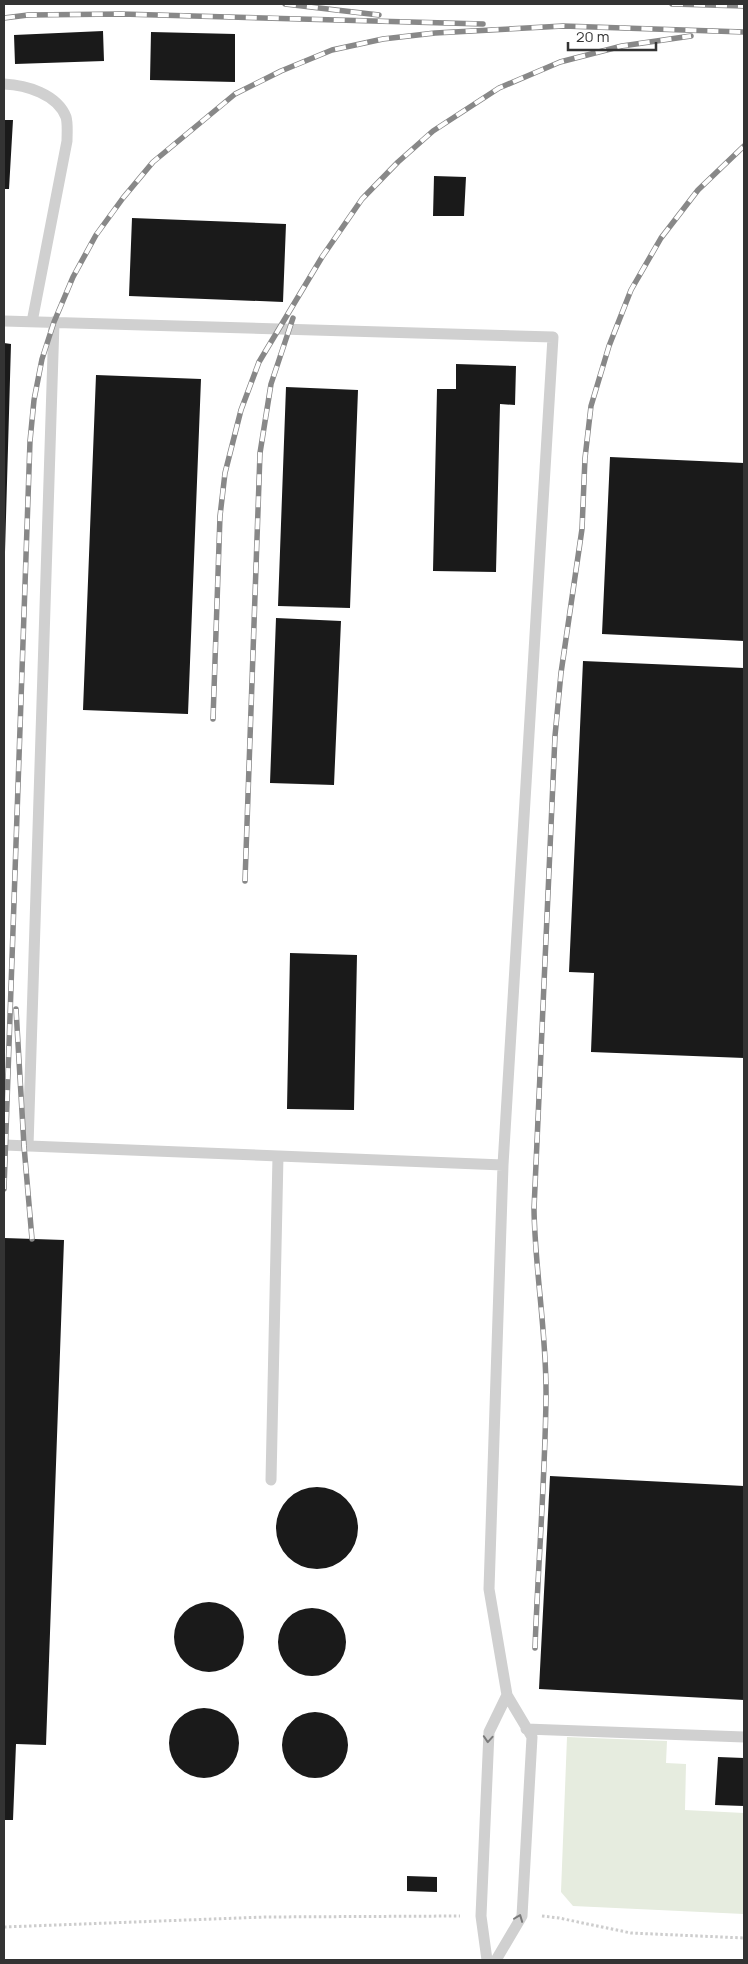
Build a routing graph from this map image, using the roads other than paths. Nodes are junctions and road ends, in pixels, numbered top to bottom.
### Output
1 (4, 84) edge
2 (4, 321) edge
3 (32, 322) junction
4 (54, 322) junction
5 (4, 1146) edge
6 (28, 1146) junction
7 (278, 1156) junction
8 (503, 1165) junction
9 (271, 1480) dead end
10 (507, 1695) junction
11 (526, 1729) junction
12 (744, 1737) edge
13 (487, 1960) edge
14 (496, 1960) edge

1 - 3 lane
2 - 3 lane
3 - 4 lane
4 - 6 lane
4 - 8 lane
5 - 6 lane
6 - 7 lane
7 - 8 lane
7 - 9 lane
8 - 10 lane
10 - 11 lane
10 -> 13 lane
11 - 12 lane
14 -> 11 lane

